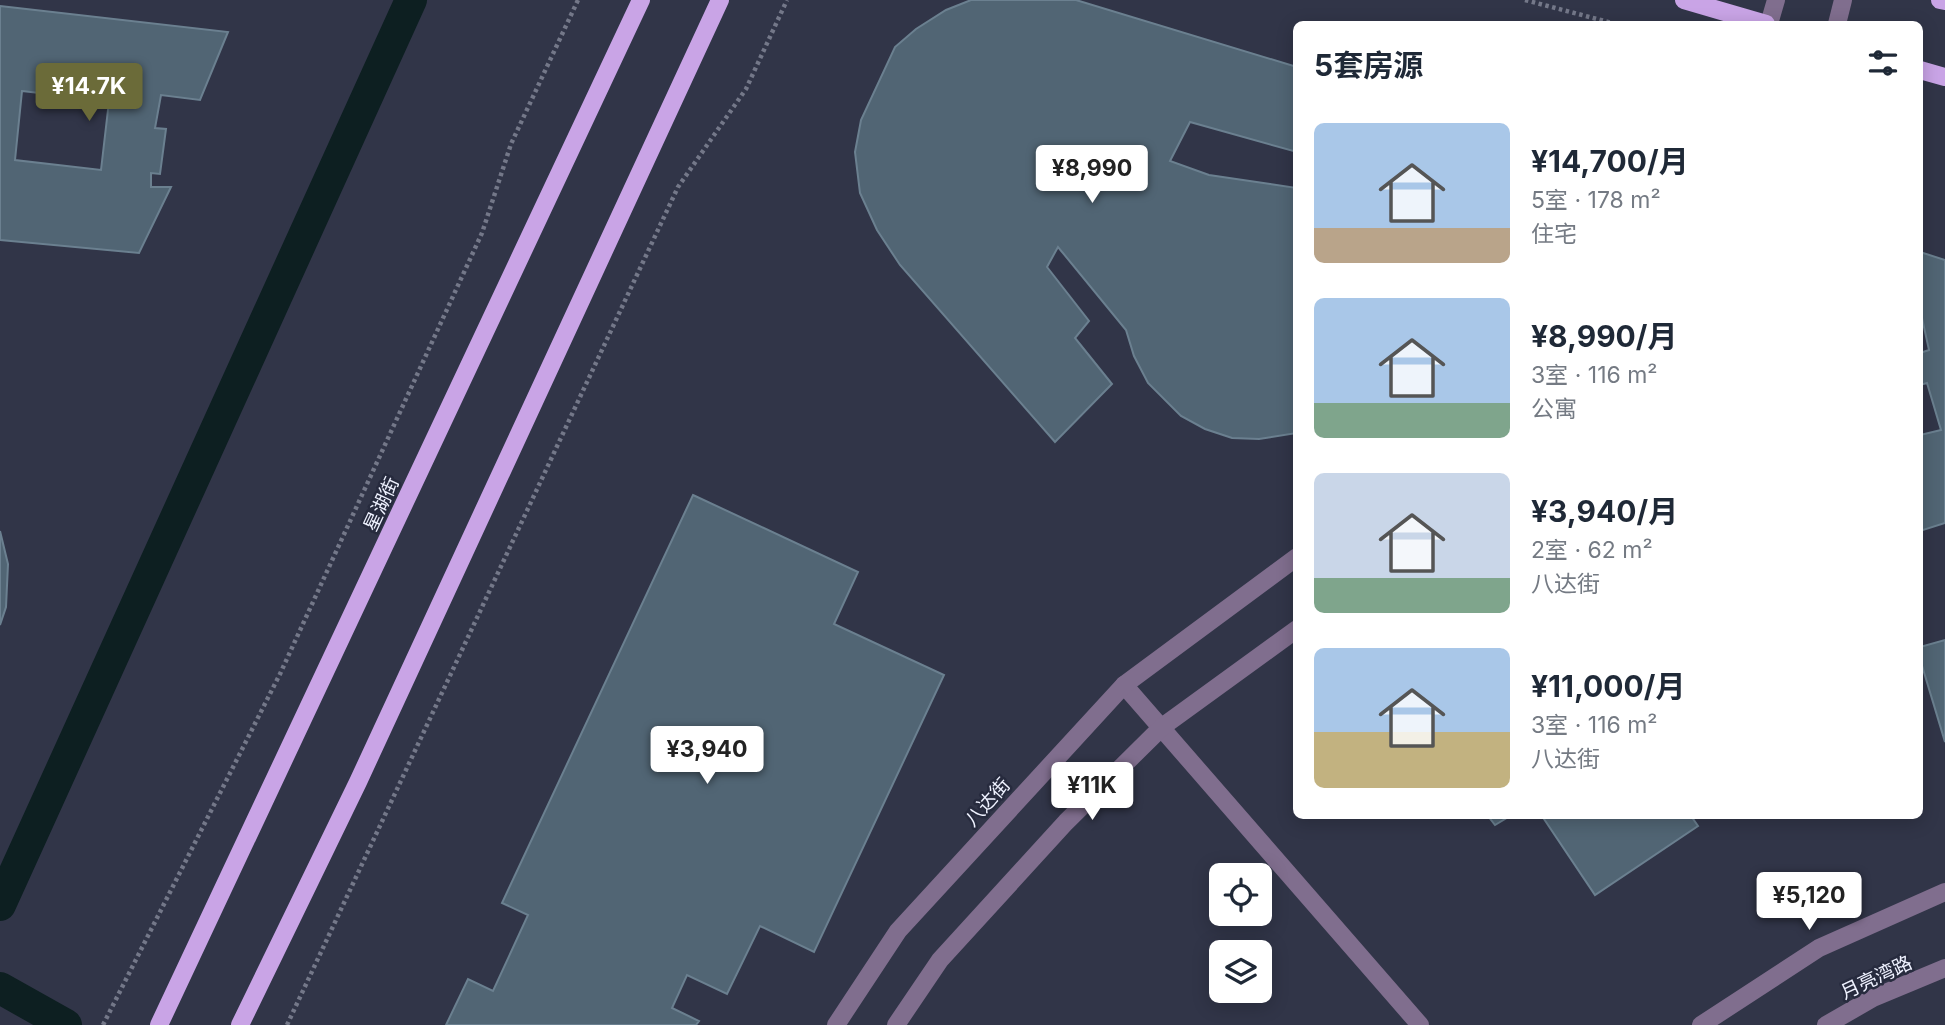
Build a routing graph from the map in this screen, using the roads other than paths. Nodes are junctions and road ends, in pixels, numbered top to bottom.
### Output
1 (641, 0) edge
2 (719, 0) edge
3 (1684, 0) edge
4 (1776, 0) edge
5 (1843, 0) edge
6 (1940, 0) edge
7 (1945, 1) edge
8 (1757, 21) edge
9 (1768, 21) edge
10 (1838, 21) edge
11 (1923, 71) edge
12 (1945, 77) edge
13 (1293, 560) edge
14 (1293, 632) edge
15 (1124, 685) junction
16 (1162, 727) junction
17 (1945, 892) edge
18 (1945, 968) edge
19 (161, 1021) edge
20 (240, 1025) edge
21 (836, 1025) edge
22 (895, 1025) edge
23 (1420, 1025) edge
24 (1701, 1025) edge
25 (1826, 1025) edge

1 - 19 main road, 星湖街
2 - 20 main road
3 - 8 main road
4 - 9 street
5 - 10 street
6 - 7 main road
11 - 12 main road
13 - 15 street, 八达街
14 - 16 street
15 - 16 street
15 - 21 street, 八达街
16 - 22 street
16 - 23 street
17 - 24 street
18 - 25 street, 月亮湾路

